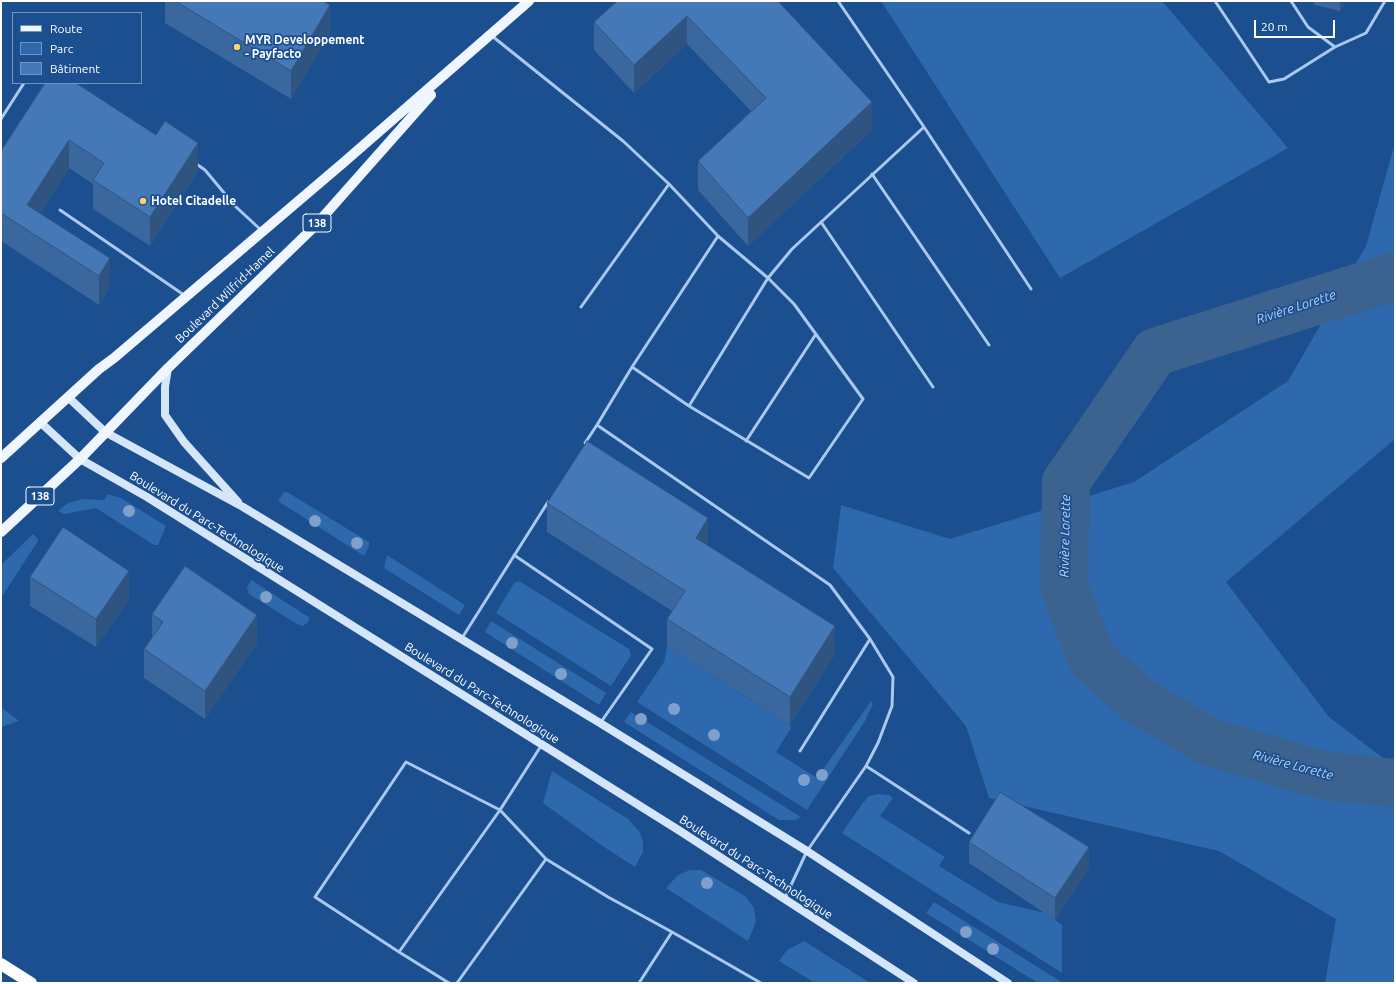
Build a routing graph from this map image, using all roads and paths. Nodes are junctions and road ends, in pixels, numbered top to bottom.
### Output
1 (528, 1) edge
2 (838, 1) edge
3 (1214, 1) edge
4 (1291, 1) edge
5 (1385, 1) edge
6 (491, 35) junction
7 (1335, 46) junction
8 (456, 66) junction
9 (23, 84) edge
10 (1, 119) edge
11 (924, 126) junction
12 (192, 161) edge
13 (872, 174) junction
14 (669, 184) junction
15 (60, 210) dead end
16 (821, 222) junction
17 (263, 231) junction
18 (718, 236) junction
19 (768, 278) junction
20 (1031, 289) dead end
21 (185, 296) junction
22 (581, 307) dead end
23 (816, 334) junction
24 (989, 345) dead end
25 (632, 367) junction
26 (168, 368) junction
27 (933, 387) dead end
28 (68, 396) junction
29 (689, 406) junction
30 (40, 422) junction
31 (597, 425) junction
32 (105, 432) junction
33 (746, 441) junction
34 (585, 444) edge
35 (1, 458) edge
36 (80, 459) junction
37 (552, 496) edge
38 (243, 507) junction
39 (1, 532) edge
40 (514, 555) junction
41 (461, 639) junction
42 (870, 639) junction
43 (600, 723) junction
44 (542, 745) junction
45 (800, 751) dead end
46 (866, 766) junction
47 (500, 810) junction
48 (968, 833) dead end
49 (807, 851) junction
50 (546, 858) junction
51 (784, 900) junction
52 (672, 932) junction
53 (399, 952) junction
54 (1, 964) edge
55 (31, 983) edge
56 (449, 983) edge
57 (457, 983) edge
58 (639, 983) edge
59 (761, 983) edge
60 (914, 983) edge
61 (1008, 983) edge

1 - 6 main road, Boulevard Wilfrid-Hamel / 138
2 - 11 lane
3 - 7 lane
4 - 7 lane
5 - 7 lane
6 - 8 main road, Boulevard Wilfrid-Hamel / 138
6 - 14 lane
8 - 17 main road, Boulevard Wilfrid-Hamel / 138
8 - 26 main road, Boulevard Wilfrid-Hamel / 138
9 - 10 lane
11 - 13 lane
11 - 20 lane
12 - 17 lane
13 - 16 lane
13 - 24 lane
14 - 18 lane
14 - 22 lane
15 - 21 lane
16 - 19 lane
16 - 27 lane
17 - 21 main road, Boulevard Wilfrid-Hamel / 138
18 - 19 lane
18 - 25 lane
19 - 23 lane
19 - 29 lane
21 - 28 main road, Boulevard Wilfrid-Hamel / 138
23 - 33 lane
23 - 33 lane
25 - 29 lane
25 - 31 lane
26 - 32 main road, Boulevard Wilfrid-Hamel / 138
26 - 38 main road, Boulevard du Parc-Technologique
28 - 30 main road, Boulevard Wilfrid-Hamel / 138
28 - 32 main road, Boulevard du Parc-Technologique
29 - 33 lane
30 - 35 main road, Boulevard Wilfrid-Hamel / 138
30 - 36 main road, Boulevard du Parc-Technologique
31 - 34 lane
31 - 42 lane
32 - 36 main road, Boulevard Wilfrid-Hamel / 138
32 - 38 main road, Boulevard du Parc-Technologique
36 - 39 main road, Boulevard Wilfrid-Hamel / 138
36 - 44 main road, Boulevard du Parc-Technologique
37 - 40 lane
38 - 41 main road, Boulevard du Parc-Technologique
40 - 41 lane
40 - 43 lane
41 - 43 main road, Boulevard du Parc-Technologique
42 - 45 lane
42 - 46 lane
43 - 49 main road, Boulevard du Parc-Technologique
44 - 47 lane
44 - 51 main road, Boulevard du Parc-Technologique
46 - 48 lane
46 - 49 lane
47 - 50 lane
47 - 53 lane
47 - 53 lane
49 - 51 lane
49 - 61 main road, Boulevard du Parc-Technologique
50 - 52 lane
50 - 57 lane
51 - 60 main road, Boulevard du Parc-Technologique
52 - 58 lane
52 - 59 lane
53 - 56 lane
54 - 55 highway

